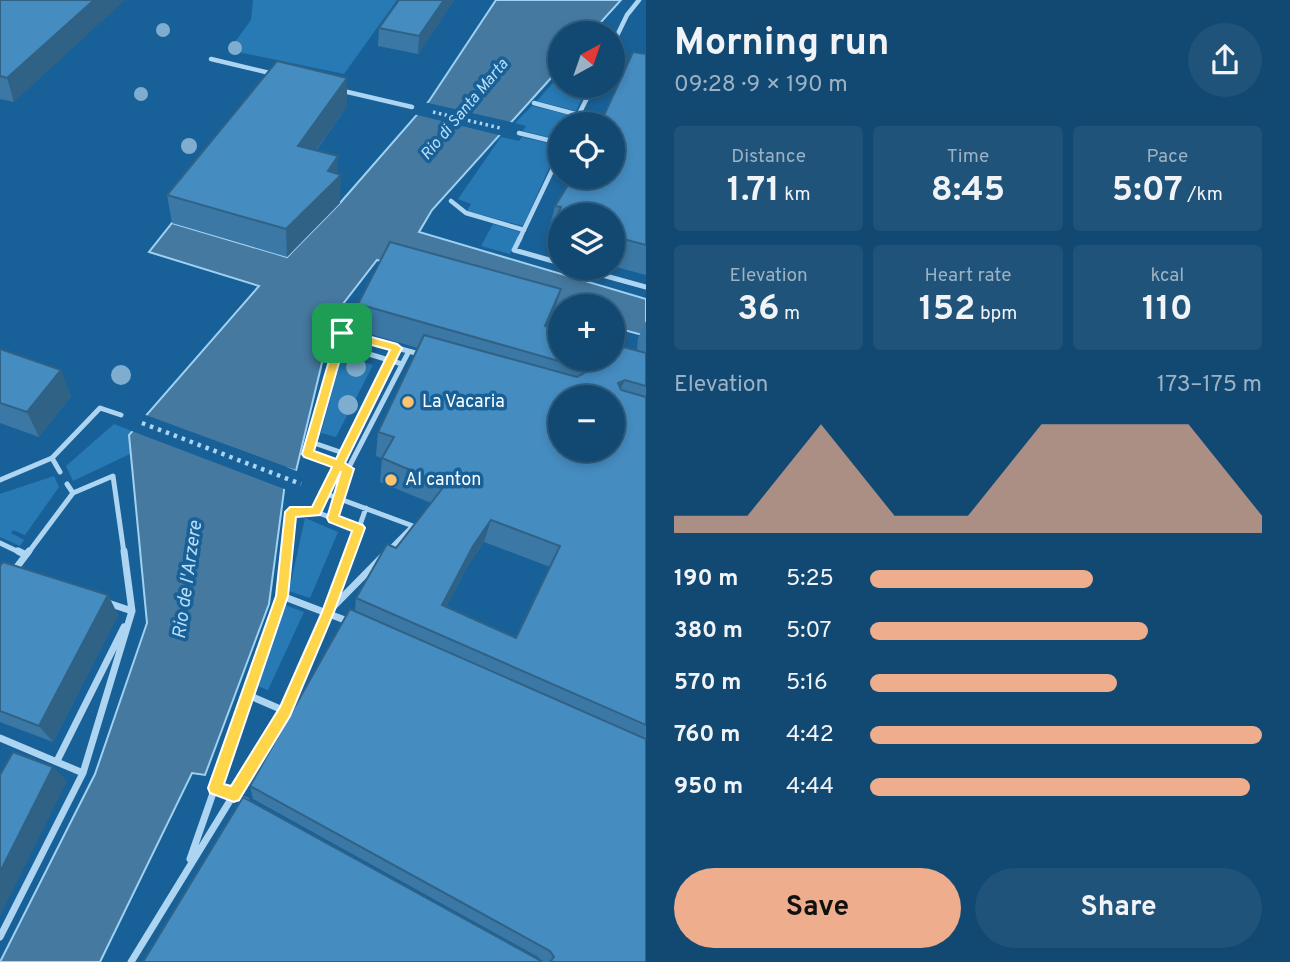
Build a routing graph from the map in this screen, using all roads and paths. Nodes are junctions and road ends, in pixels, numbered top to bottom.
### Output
1 (638, 2) edge
2 (646, 5) edge
3 (625, 21) edge
4 (211, 59) dead end
5 (278, 75) edge
6 (332, 88) edge
7 (534, 103) dead end
8 (412, 107) joint
9 (568, 112) edge
10 (519, 133) joint
11 (548, 140) edge
12 (548, 179) edge
13 (451, 201) dead end
14 (524, 230) junction
15 (548, 260) edge
16 (620, 280) edge
17 (646, 287) edge
18 (339, 345) junction
19 (397, 348) junction
20 (409, 351) junction
21 (436, 359) edge
22 (402, 364) junction
23 (121, 415) joint
24 (311, 442) junction
25 (354, 457) junction
26 (52, 458) junction
27 (348, 469) junction
28 (60, 472) dead end
29 (0, 480) edge
30 (67, 484) dead end
31 (321, 492) joint
32 (74, 493) junction
33 (366, 508) junction
34 (316, 512) junction
35 (333, 518) junction
36 (359, 528) junction
37 (0, 543) edge
38 (26, 555) junction
39 (15, 569) junction
40 (28, 573) edge
41 (7, 580) edge
42 (282, 596) junction
43 (93, 597) edge
44 (132, 611) junction
45 (328, 612) junction
46 (354, 624) edge
47 (248, 695) junction
48 (285, 711) junction
49 (0, 738) edge
50 (57, 761) junction
51 (83, 773) junction
52 (215, 788) junction
53 (234, 794) junction
54 (258, 808) edge
55 (186, 871) junction
56 (0, 937) edge
57 (131, 962) edge

1 - 2 street
1 - 3 street
4 - 5 street
6 - 8 street
7 - 9 street
8 - 10 path
10 - 11 street
12 - 14 street
13 - 14 street
14 - 15 street
16 - 17 street
18 - 19 street
18 - 22 street
18 - 24 street
19 - 20 street
19 - 34 street
20 - 21 street
20 - 22 street
22 - 25 street
23 - 26 street
23 - 31 path
24 - 25 street
24 - 27 street
25 - 27 street
26 - 28 street
26 - 29 street
27 - 35 street
30 - 32 street
31 - 33 street
32 - 38 street
32 - 44 street
33 - 36 street
33 - 45 street
34 - 35 street
34 - 42 street
35 - 36 street
36 - 45 street
37 - 38 street
38 - 39 street
39 - 40 street
39 - 41 street
42 - 45 street
42 - 47 street
43 - 44 street
44 - 50 street
44 - 51 street
45 - 46 street
45 - 48 street
47 - 48 street
47 - 52 street
48 - 53 street
49 - 50 street
50 - 51 street
51 - 56 street
52 - 53 street
52 - 55 street
53 - 54 street
53 - 55 street
55 - 57 street

